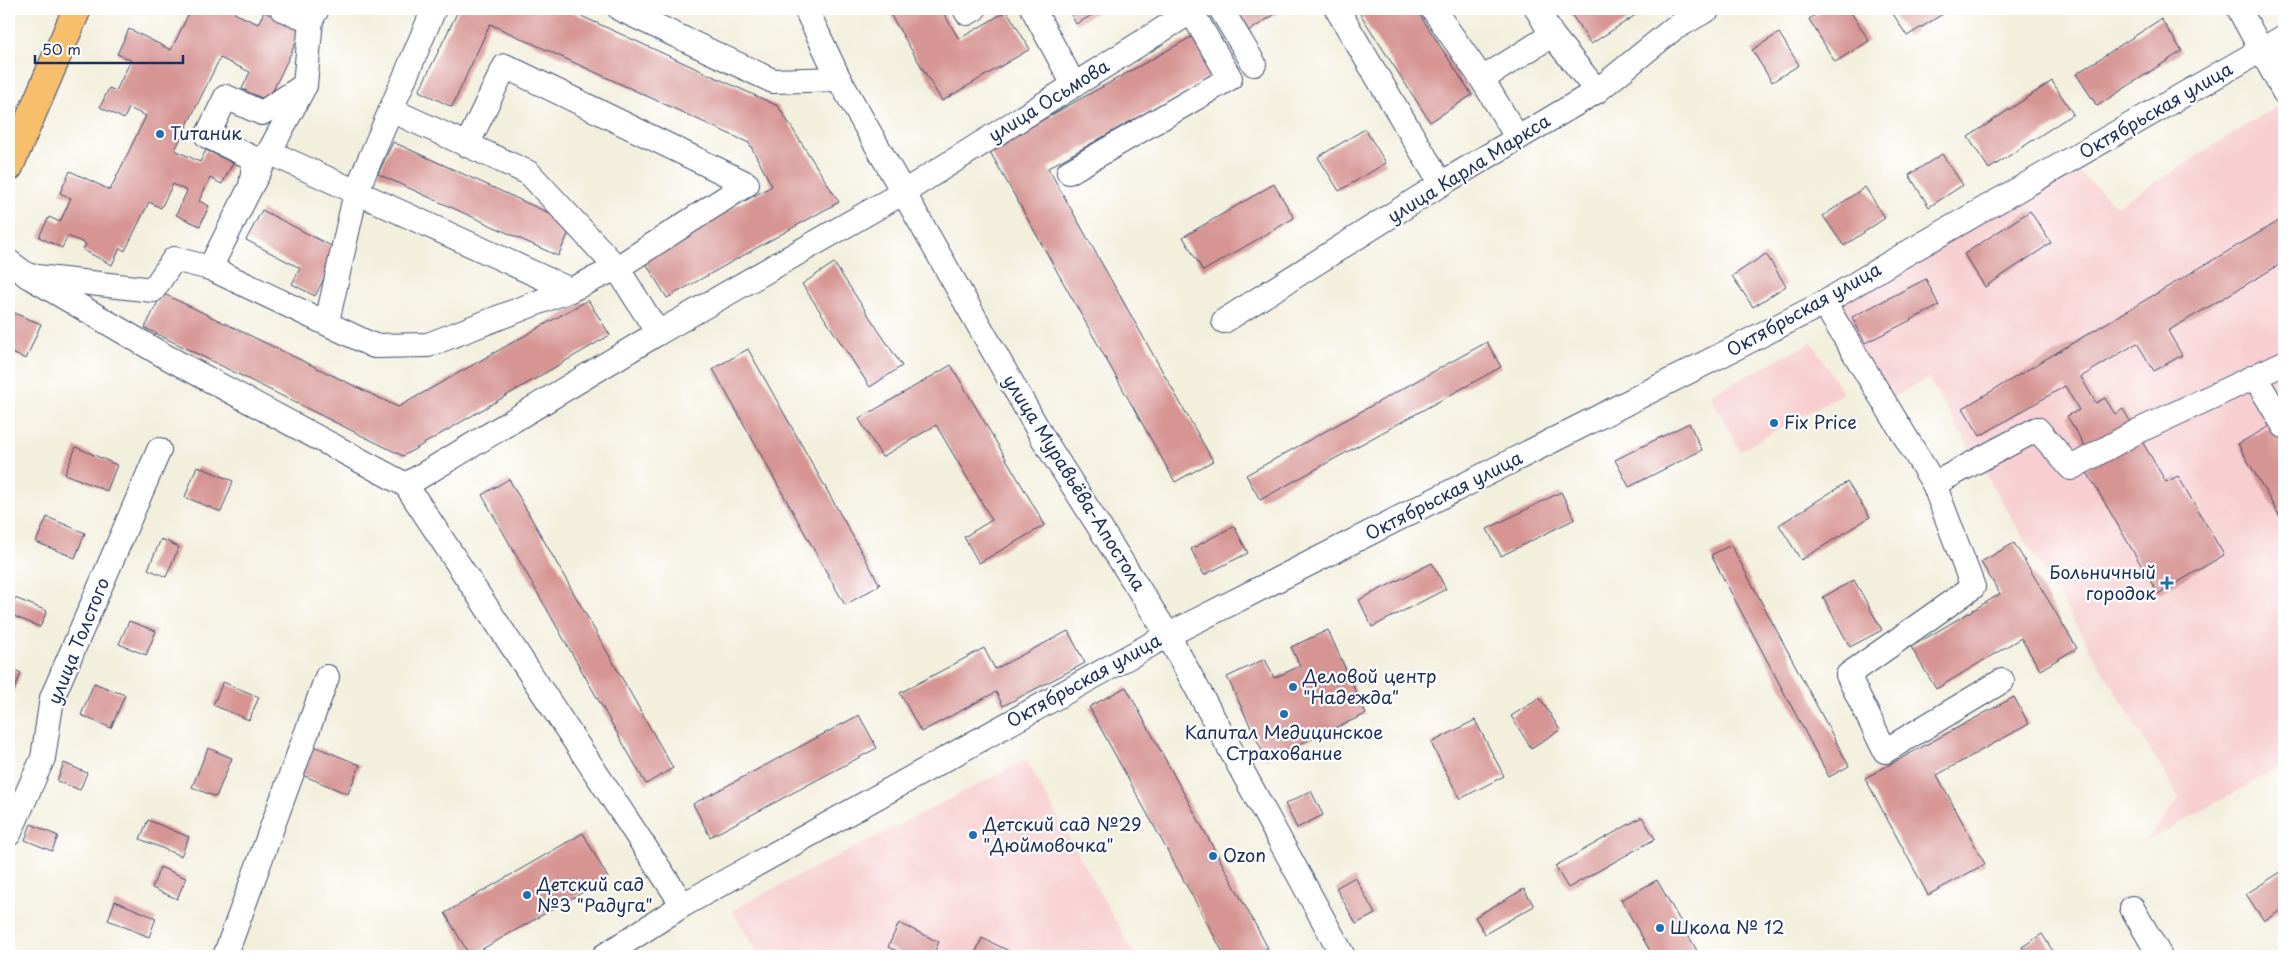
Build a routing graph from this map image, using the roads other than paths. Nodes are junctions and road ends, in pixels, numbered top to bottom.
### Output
1 (77, 9) edge
2 (282, 9) edge
3 (434, 9) edge
4 (620, 9) edge
5 (806, 9) edge
6 (964, 9) edge
7 (974, 9) edge
8 (1033, 9) edge
9 (1221, 9) edge
10 (1337, 9) edge
11 (1433, 9) edge
12 (1537, 9) edge
13 (1708, 9) edge
14 (2239, 9) edge
15 (1193, 10) edge
16 (314, 15) edge
17 (1552, 35) junction
18 (2284, 37) edge
19 (2262, 50) junction
20 (1254, 64) dead end
21 (839, 79) junction
22 (1482, 79) junction
23 (305, 85) junction
24 (1074, 86) junction
25 (1597, 91) junction
26 (2284, 92) edge
27 (391, 110) junction
28 (1518, 138) junction
29 (467, 145) junction
30 (269, 152) junction
31 (9, 167) edge
32 (1069, 172) dead end
33 (1442, 184) junction
34 (251, 186) junction
35 (356, 192) junction
36 (904, 192) junction
37 (9, 262) edge
38 (210, 268) junction
39 (617, 268) junction
40 (28, 276) junction
41 (570, 290) junction
42 (1824, 303) junction
43 (1224, 321) dead end
44 (327, 322) junction
45 (658, 333) junction
46 (2284, 363) edge
47 (2255, 377) junction
48 (2284, 426) edge
49 (159, 450) dead end
50 (1934, 484) junction
51 (406, 485) junction
52 (1168, 635) junction
53 (327, 677) dead end
54 (2002, 681) dead end
55 (9, 834) edge
56 (683, 905) junction
57 (2132, 908) dead end
58 (225, 956) edge
59 (604, 956) edge
60 (1343, 956) edge
61 (2160, 956) edge

1 - 31 main road
2 - 16 street
3 - 27 street
4 - 21 street
5 - 21 street, улица Муравьёва-Апостола
6 - 7 street
8 - 24 street
9 - 20 street
10 - 33 street
11 - 22 street
12 - 17 street
13 - 25 street, улица Карла Маркса
14 - 19 street
15 - 24 street, улица Осьмова
15 - 32 street
16 - 23 street
17 - 22 street
17 - 25 street
18 - 19 street, Октябрьская улица
19 - 26 street
19 - 42 street, Октябрьская улица
21 - 36 street, улица Муравьёва-Апостола
22 - 28 street
23 - 30 street
23 - 34 street
24 - 36 street, улица Осьмова
25 - 28 street, улица Карла Маркса
27 - 29 street
27 - 35 street
28 - 33 street, улица Карла Маркса
29 - 39 street
29 - 39 street
30 - 34 street
30 - 35 street
33 - 43 street, улица Карла Маркса
34 - 38 street
35 - 41 street
35 - 44 street
36 - 45 street, улица Осьмова
36 - 52 street, улица Муравьёва-Апостола
37 - 40 street
38 - 40 street
38 - 44 street
39 - 41 street
39 - 45 street
40 - 51 street
41 - 44 street
42 - 50 street
42 - 52 street, Октябрьская улица
45 - 51 street, улица Осьмова
46 - 47 street
47 - 48 street
47 - 50 street
49 - 55 street, улица Толстого
50 - 54 street
51 - 56 street
52 - 56 street, Октябрьская улица
52 - 60 street, улица Муравьёва-Апостола
53 - 58 street
56 - 59 street, Октябрьская улица
57 - 61 street

